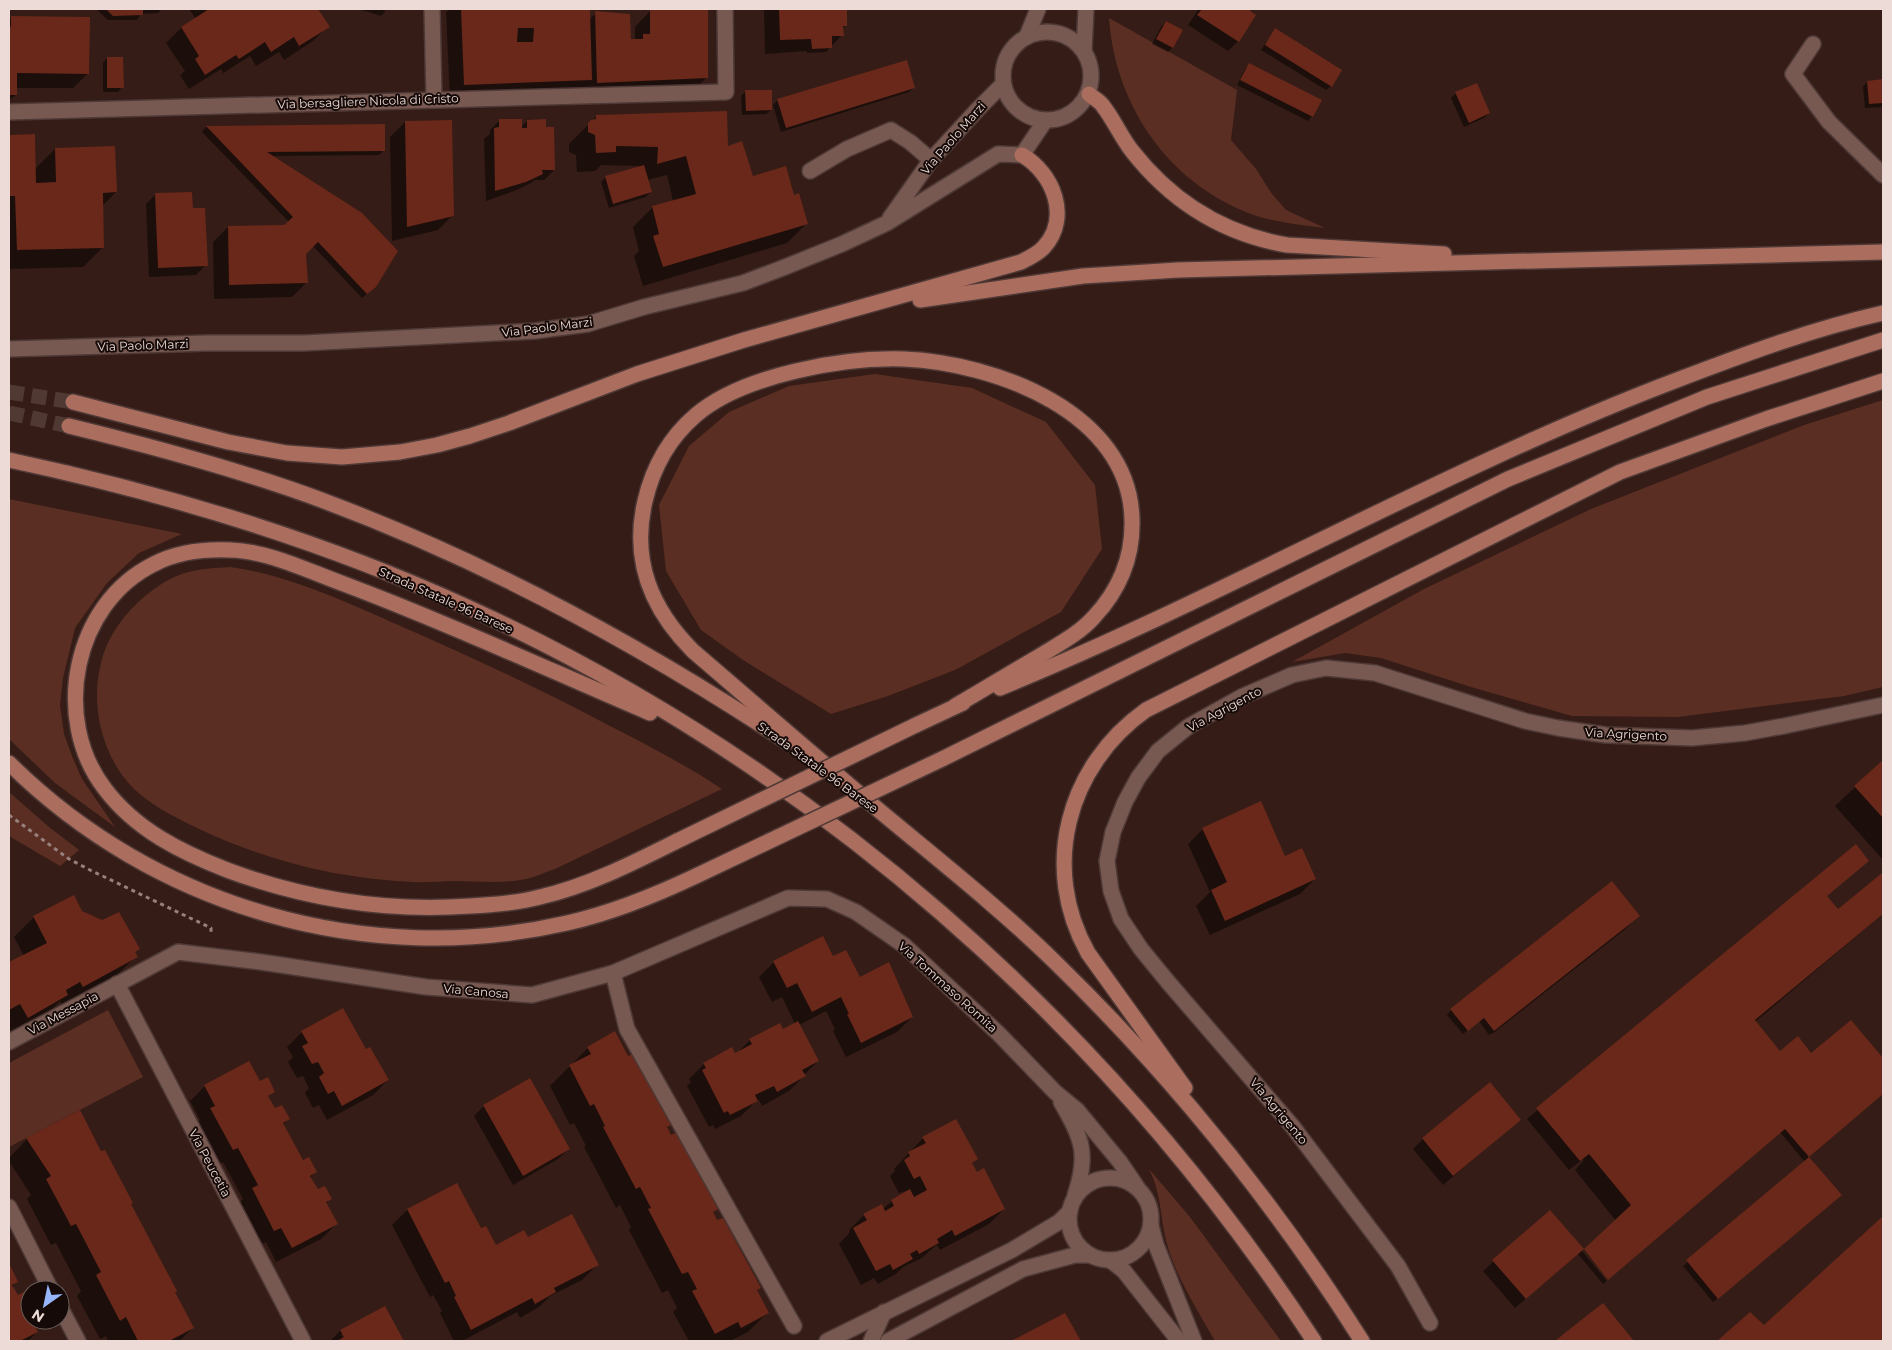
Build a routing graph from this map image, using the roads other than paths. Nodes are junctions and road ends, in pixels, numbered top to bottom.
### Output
1 (432, 9) edge
2 (725, 9) edge
3 (1038, 9) edge
4 (1086, 9) edge
5 (1027, 36) junction
6 (1812, 44) dead end
7 (1084, 51) junction
8 (1003, 84) junction
9 (1088, 94) junction
10 (434, 99) junction
11 (9, 112) edge
12 (1045, 121) junction
13 (1022, 155) junction
14 (931, 160) junction
15 (810, 171) dead end
16 (1883, 175) edge
17 (887, 223) junction
18 (1883, 252) edge
19 (1565, 260) junction
20 (1883, 313) edge
21 (801, 324) junction
22 (1883, 340) edge
23 (9, 349) edge
24 (1883, 381) edge
25 (73, 402) tunnel mouth
26 (69, 426) tunnel mouth
27 (9, 460) edge
28 (1883, 705) edge
29 (955, 706) junction
30 (707, 738) junction
31 (9, 763) edge
32 (882, 813) junction
33 (828, 899) joint
34 (613, 973) junction
35 (117, 984) junction
36 (9, 1042) edge
37 (1055, 1092) junction
38 (1137, 1187) junction
39 (1072, 1204) junction
40 (9, 1207) edge
41 (1151, 1226) junction
42 (1294, 1240) junction
43 (1090, 1255) junction
44 (1110, 1260) junction
45 (46, 1280) edge
46 (884, 1312) junction
47 (1430, 1323) dead end
48 (70, 1326) edge
49 (794, 1326) dead end
50 (78, 1341) edge
51 (303, 1341) edge
52 (827, 1341) edge
53 (871, 1341) edge
54 (888, 1341) edge
55 (1179, 1341) edge
56 (1194, 1341) edge
57 (1314, 1341) edge
58 (1362, 1341) edge

1 - 10 street
2 - 10 street, Via bersagliere Nicola di Cristo
3 - 5 street
4 - 7 street
5 - 7 street
5 - 8 street
6 - 16 street
7 - 9 street
8 - 12 street
8 - 14 street, Via Paolo Marzi
9 - 12 street
9 - 19 main road
10 - 11 street, Via bersagliere Nicola di Cristo
12 - 13 street
13 - 17 street
13 - 21 main road
14 - 15 street
14 - 17 street, Via Paolo Marzi
17 - 23 street, Via Paolo Marzi
18 - 19 main road
19 - 21 main road
20 - 29 main road
21 - 25 main road
22 - 31 main road, bridge
24 - 42 main road
26 - 32 main road, Strada Statale 96 Barese
27 - 30 main road, Strada Statale 96 Barese
28 - 47 street, Via Agrigento
29 - 30 main road, bridge
29 - 32 main road
30 - 57 main road, Strada Statale 96 Barese
32 - 42 main road
33 - 34 street, Via Canosa
33 - 37 street, Via Tommaso Romita
34 - 35 street, Via Canosa
34 - 49 street
35 - 36 street, Via Messapia
35 - 51 street, Via Peucetia
37 - 38 street, Via Tommaso Romita
37 - 39 street, Via Tommaso Romita
38 - 39 street
38 - 41 street
39 - 43 street
39 - 46 street
40 - 45 street
41 - 44 street
41 - 56 street
42 - 58 main road
43 - 44 street
43 - 54 street
44 - 55 street
46 - 52 street
46 - 53 street
48 - 50 street

